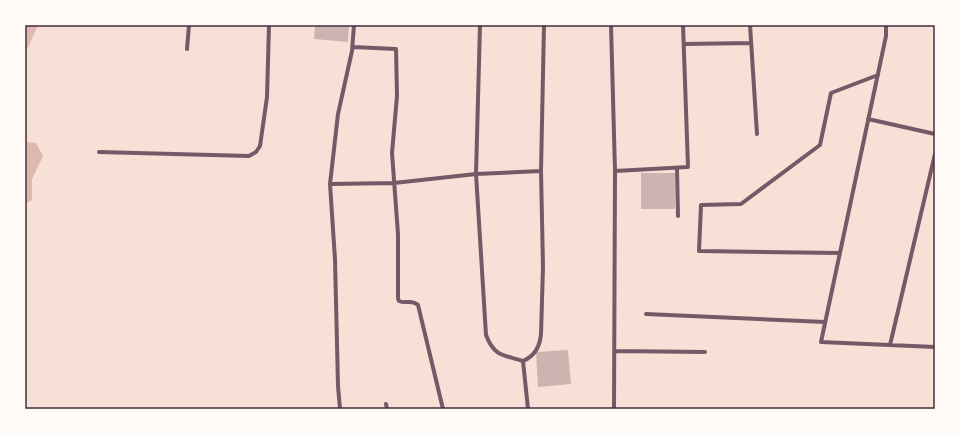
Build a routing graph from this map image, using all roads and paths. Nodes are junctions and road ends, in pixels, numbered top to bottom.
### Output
1 (189, 25) edge
2 (269, 25) edge
3 (354, 25) edge
4 (480, 25) edge
5 (544, 25) edge
6 (612, 25) edge
7 (683, 25) edge
8 (750, 25) edge
9 (886, 25) edge
10 (751, 43) junction
11 (684, 44) junction
12 (353, 47) junction
13 (187, 49) dead end
14 (878, 75) junction
15 (868, 119) junction
16 (757, 134) dead end
17 (935, 134) edge
18 (99, 152) dead end
19 (935, 154) edge
20 (678, 168) junction
21 (541, 171) junction
22 (615, 171) junction
23 (476, 174) junction
24 (394, 182) junction
25 (330, 184) junction
26 (678, 216) dead end
27 (840, 253) junction
28 (646, 314) dead end
29 (825, 322) junction
30 (890, 345) junction
31 (935, 347) edge
32 (615, 351) junction
33 (705, 352) dead end
34 (522, 361) junction
35 (386, 404) dead end
36 (340, 409) edge
37 (387, 409) edge
38 (443, 409) edge
39 (528, 409) edge
40 (614, 409) edge

1 - 13 street
2 - 18 street
3 - 12 street
4 - 23 street
5 - 21 street
6 - 22 street
7 - 11 street
8 - 10 street
9 - 14 street
10 - 11 street
10 - 16 street
11 - 20 street
12 - 24 street
12 - 25 street
14 - 15 street
14 - 27 street
15 - 17 street
15 - 27 street
19 - 30 street
20 - 22 street
20 - 26 street
21 - 23 street
21 - 34 street
22 - 32 street
23 - 24 street
23 - 34 street
24 - 25 street
24 - 38 street
25 - 36 street
27 - 29 street
28 - 29 street
29 - 30 street
30 - 31 street
32 - 33 street
32 - 40 street
34 - 39 street
35 - 37 street

